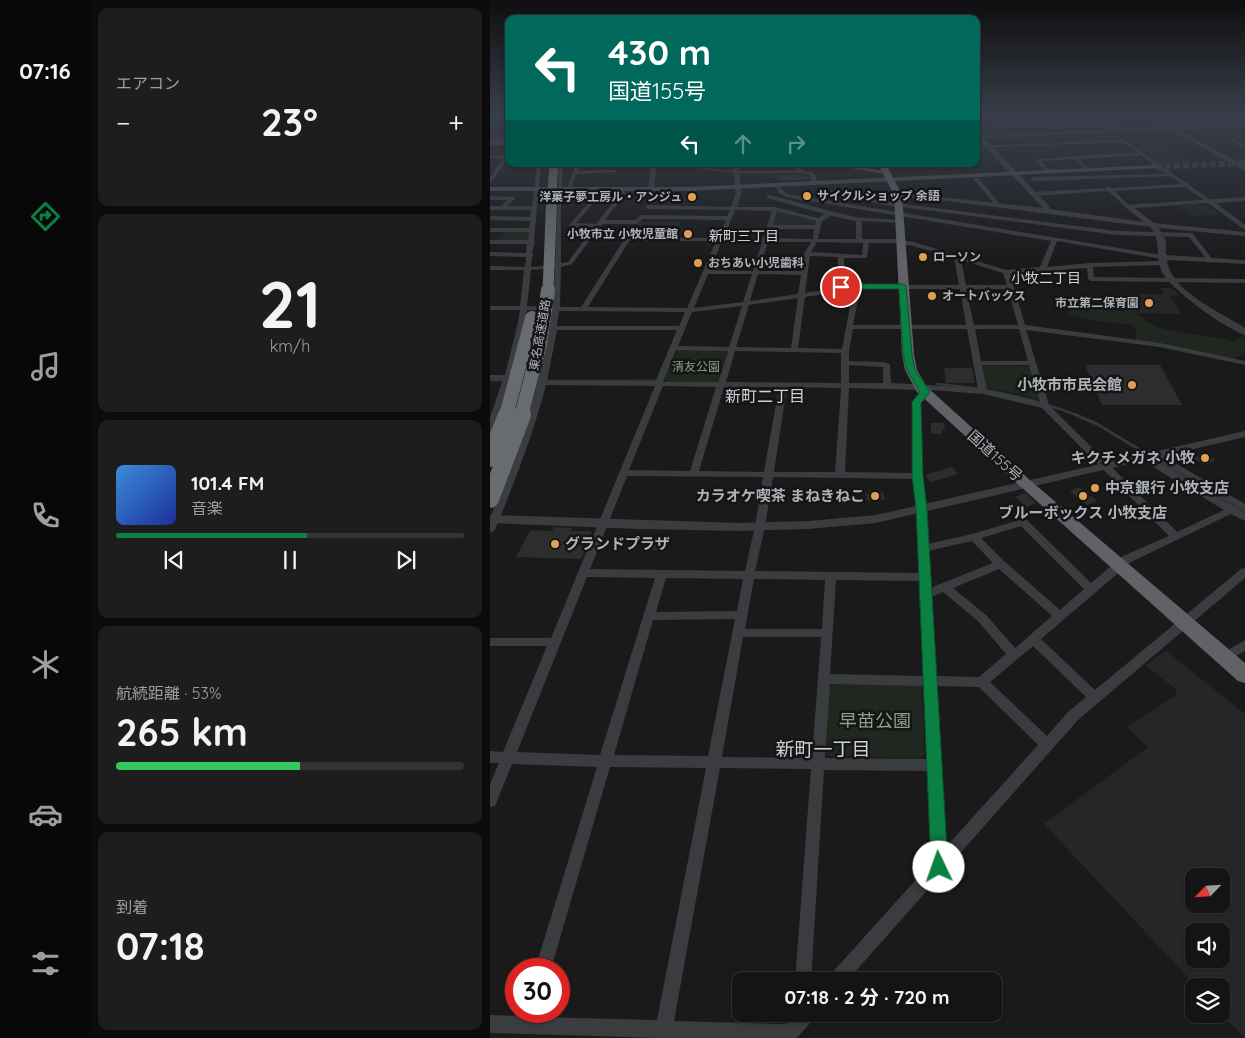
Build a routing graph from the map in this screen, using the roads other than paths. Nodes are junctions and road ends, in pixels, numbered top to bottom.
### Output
1 (502, 163) edge
2 (1006, 163) edge
3 (1040, 163) edge
4 (1080, 163) edge
5 (1154, 163) edge
6 (542, 167) edge
7 (559, 167) edge
8 (559, 167) edge
9 (577, 167) edge
10 (654, 167) edge
11 (691, 167) edge
12 (736, 167) edge
13 (796, 167) edge
14 (843, 167) edge
15 (1158, 167) junction
16 (1087, 170) junction
17 (1046, 171) junction
18 (736, 172) junction
19 (801, 172) junction
20 (1060, 172) junction
21 (575, 173) junction
22 (1017, 175) junction
23 (1171, 175) junction
24 (1097, 177) junction
25 (976, 178) junction
26 (1080, 178) junction
27 (1034, 179) dead end
28 (490, 182) edge
29 (1186, 185) junction
30 (737, 188) junction
31 (779, 188) junction
32 (490, 189) edge
33 (1110, 189) junction
34 (536, 190) junction
35 (564, 190) junction
36 (584, 190) junction
37 (651, 190) junction
38 (816, 191) junction
39 (895, 191) edge
40 (623, 192) junction
41 (1034, 194) junction
42 (769, 197) dead end
43 (859, 197) junction
44 (490, 198) edge
45 (559, 199) junction
46 (1245, 199) edge
47 (1208, 201) junction
48 (998, 205) junction
49 (850, 206) junction
50 (1127, 206) junction
51 (648, 207) dead end
52 (490, 208) edge
53 (502, 208) junction
54 (534, 208) junction
55 (734, 208) junction
56 (775, 209) junction
57 (1046, 211) junction
58 (830, 214) junction
59 (490, 218) edge
60 (729, 218) junction
61 (533, 219) junction
62 (1100, 219) junction
63 (818, 220) junction
64 (859, 220) junction
65 (598, 224) junction
66 (1153, 226) junction
67 (769, 227) junction
68 (818, 227) junction
69 (1245, 228) edge
70 (490, 230) edge
71 (533, 230) junction
72 (679, 230) dead end
73 (1101, 231) junction
74 (1188, 232) junction
75 (1159, 234) junction
76 (1245, 234) edge
77 (1055, 239) junction
78 (674, 240) junction
79 (720, 240) junction
80 (765, 240) junction
81 (815, 241) junction
82 (863, 241) junction
83 (490, 242) edge
84 (532, 242) junction
85 (903, 242) junction
86 (1098, 246) junction
87 (490, 254) edge
88 (807, 254) junction
89 (531, 255) junction
90 (841, 256) junction
91 (958, 257) junction
92 (1162, 260) junction
93 (1210, 260) junction
94 (1245, 262) edge
95 (1090, 265) junction
96 (559, 266) junction
97 (490, 268) edge
98 (529, 268) junction
99 (1043, 268) junction
100 (706, 272) junction
101 (755, 272) junction
102 (1006, 272) junction
103 (804, 273) junction
104 (1171, 281) junction
105 (1245, 282) edge
106 (907, 286) junction
107 (962, 286) junction
108 (857, 287) junction
109 (1010, 287) junction
110 (843, 289) junction
111 (800, 296) junction
112 (746, 304) junction
113 (490, 308) edge
114 (524, 308) junction
115 (556, 308) junction
116 (584, 308) junction
117 (690, 310) junction
118 (1245, 323) edge
119 (1233, 324) junction
120 (850, 327) junction
121 (909, 327) junction
122 (971, 327) junction
123 (1022, 327) junction
124 (683, 328) junction
125 (553, 331) junction
126 (1245, 332) edge
127 (518, 337) junction
128 (674, 348) junction
129 (731, 349) junction
130 (794, 350) junction
131 (846, 351) junction
132 (846, 363) junction
133 (978, 363) junction
134 (1033, 363) junction
135 (1245, 363) edge
136 (490, 377) edge
137 (507, 380) junction
138 (490, 382) edge
139 (721, 382) junction
140 (542, 383) junction
141 (845, 383) junction
142 (659, 384) junction
143 (887, 384) junction
144 (783, 386) junction
145 (925, 388) junction
146 (983, 390) junction
147 (1044, 404) junction
148 (535, 409) junction
149 (497, 412) junction
150 (490, 429) edge
151 (1245, 434) edge
152 (490, 442) edge
153 (525, 442) junction
154 (1150, 456) junction
155 (490, 458) edge
156 (1104, 466) junction
157 (626, 473) junction
158 (694, 473) junction
159 (768, 474) junction
160 (840, 475) junction
161 (918, 476) junction
162 (1031, 483) junction
163 (490, 499) edge
164 (1245, 508) edge
165 (921, 509) junction
166 (1232, 510) junction
167 (1245, 518) edge
168 (492, 523) edge
169 (604, 524) junction
170 (760, 526) junction
171 (974, 537) junction
172 (1176, 537) junction
173 (923, 549) junction
174 (1124, 562) junction
175 (1000, 564) junction
176 (1245, 572) edge
177 (584, 574) junction
178 (661, 575) junction
179 (748, 576) junction
180 (831, 576) junction
181 (924, 578) junction
182 (944, 587) junction
183 (1090, 590) junction
184 (925, 595) junction
185 (741, 615) junction
186 (649, 616) junction
187 (1060, 616) junction
188 (1188, 618) junction
189 (738, 633) junction
190 (827, 633) junction
191 (1033, 640) junction
192 (490, 642) edge
193 (556, 642) junction
194 (1241, 653) edge
195 (1014, 655) junction
196 (1245, 675) edge
197 (825, 679) junction
198 (930, 681) junction
199 (982, 682) junction
200 (1094, 697) junction
201 (1046, 744) junction
202 (490, 757) edge
203 (508, 758) junction
204 (606, 761) junction
205 (715, 762) junction
206 (817, 764) junction
207 (934, 765) junction
208 (490, 801) edge
209 (939, 867) junction
210 (546, 958) edge
211 (804, 972) edge
212 (844, 972) edge
213 (505, 1022) edge
214 (570, 1022) edge
215 (490, 1024) edge
216 (797, 1024) edge
217 (664, 1030) junction

1 - 28 street
2 - 22 street
3 - 17 street
4 - 16 street
5 - 15 street
6 - 34 street
6 - 155 highway, 東名高速道路, bridge
7 - 35 street
8 - 163 highway, 東名高速道路, bridge
9 - 21 street
10 - 21 street
10 - 37 street
11 - 18 street
12 - 18 street
13 - 19 street
14 - 39 main road
15 - 16 street
15 - 20 main road
15 - 23 street
16 - 20 street
17 - 20 main road
17 - 22 main road
18 - 19 street
18 - 30 street
19 - 38 street
20 - 22 main road
20 - 26 street
21 - 35 street
22 - 25 main road
22 - 39 main road
22 - 41 street
23 - 24 street
23 - 29 street
24 - 26 street
24 - 33 street
25 - 39 main road
25 - 48 street
26 - 27 street
29 - 33 street
29 - 47 street
30 - 31 main road
30 - 37 main road
30 - 38 main road
30 - 40 main road
30 - 55 street
31 - 38 main road
31 - 38 street
32 - 34 main road
33 - 41 street
33 - 50 street
34 - 35 main road
34 - 54 street
35 - 36 main road
35 - 45 street
36 - 37 main road
36 - 40 main road
38 - 39 main road
38 - 43 street
38 - 49 street
39 - 43 street
39 - 48 street
39 - 49 street
39 - 64 street
39 - 73 street
39 - 77 street
39 - 85 highway, 国道155号
40 - 65 street
41 - 57 street
42 - 58 street
43 - 49 street
44 - 53 street
45 - 65 street
45 - 96 street
46 - 47 street
47 - 50 street
47 - 69 street
48 - 57 street
50 - 66 street
51 - 55 street
52 - 53 street
53 - 54 street
54 - 61 street
55 - 56 street
55 - 60 street
56 - 63 street
56 - 67 street
57 - 62 street
58 - 63 street
58 - 64 street
59 - 61 street
60 - 65 street
60 - 79 street
61 - 71 street
62 - 66 street
62 - 73 street
63 - 68 street
64 - 82 street
65 - 96 street
66 - 74 street
66 - 75 street
67 - 68 street
67 - 80 street
68 - 81 street
70 - 71 street
71 - 84 street
72 - 78 street
73 - 75 street
73 - 86 street
74 - 75 street
74 - 76 street
74 - 93 street
75 - 92 street
77 - 86 street
77 - 99 street
78 - 79 street
78 - 116 street
79 - 80 street
79 - 100 street
80 - 81 street
80 - 101 street
81 - 82 street
81 - 88 street
82 - 85 street
82 - 90 street
83 - 84 street
84 - 89 street
85 - 91 street
85 - 106 highway, 国道155号
86 - 92 street
87 - 89 street
88 - 90 street
88 - 103 street
89 - 98 street
90 - 110 street
91 - 102 street
91 - 107 street
92 - 93 street
92 - 95 street
92 - 104 street
93 - 94 street
95 - 99 street
95 - 104 street
96 - 98 street
96 - 115 street
97 - 98 street
98 - 114 street
99 - 102 street
100 - 101 street
100 - 117 street
101 - 103 street
101 - 112 street
102 - 109 street
103 - 111 street
104 - 105 street
104 - 119 street
106 - 107 street
106 - 108 street
106 - 121 highway, 国道155号
107 - 109 street
107 - 122 street
108 - 110 street
108 - 120 street
109 - 123 street
110 - 111 street
111 - 112 street
111 - 130 street
112 - 117 street
112 - 129 street
113 - 114 street
114 - 115 street
114 - 127 street
115 - 116 street
115 - 125 street
116 - 117 street
117 - 124 street
118 - 119 street
119 - 126 street
120 - 121 street
120 - 131 street
121 - 122 street
121 - 145 highway, 国道155号
122 - 123 street
122 - 133 street
123 - 134 street
123 - 135 street
124 - 125 street
124 - 128 street
125 - 127 street
125 - 140 street
127 - 137 street
128 - 129 street
128 - 142 street
129 - 130 street
129 - 139 street
130 - 131 street
131 - 132 street
132 - 141 street
132 - 143 street
133 - 134 street
133 - 146 street
134 - 147 street
136 - 137 street
137 - 138 street
137 - 149 street
139 - 141 street
139 - 142 street
139 - 144 street
139 - 158 street
140 - 142 street
140 - 148 street
141 - 143 street
141 - 144 street
141 - 160 street
142 - 157 street
143 - 145 street
144 - 159 street
145 - 146 street
145 - 161 street
145 - 162 highway, 国道155号
146 - 147 street
147 - 156 street
148 - 149 street
148 - 153 street
149 - 150 street
151 - 154 street
152 - 153 street
153 - 168 street
154 - 156 street
154 - 164 street
154 - 166 street
156 - 162 street
156 - 172 street
157 - 158 street
157 - 169 street
158 - 159 street
159 - 160 street
159 - 170 street
160 - 161 street
161 - 165 street
162 - 165 street
162 - 174 highway, 国道155号
165 - 170 street
165 - 173 street
166 - 167 street
166 - 172 street
168 - 169 street
169 - 170 street
169 - 177 street
170 - 179 street
171 - 173 street
171 - 175 street
171 - 183 street
172 - 174 street
173 - 181 street
174 - 183 street
174 - 188 highway, 国道155号
175 - 182 street
175 - 187 street
176 - 188 street
177 - 178 street
177 - 193 street
178 - 179 street
178 - 186 street
179 - 180 street
179 - 185 street
180 - 181 street
180 - 190 street
181 - 184 street
182 - 184 street
182 - 195 street
183 - 187 street
184 - 198 street
185 - 186 street
185 - 189 street
186 - 204 street
187 - 191 street
188 - 194 highway, 国道155号
188 - 196 highway, 国道155号
188 - 200 street
189 - 190 street
189 - 205 street
190 - 197 street
191 - 195 street
191 - 200 street
192 - 193 street
193 - 203 street
195 - 199 street
197 - 198 street
197 - 206 street
198 - 199 street
198 - 207 street
199 - 201 street
200 - 201 street
201 - 209 street
202 - 203 street
203 - 204 street
203 - 208 street
204 - 205 street
204 - 210 street
205 - 206 street
205 - 217 street
206 - 207 street
206 - 211 street
207 - 209 street
209 - 212 street
213 - 215 street
214 - 217 street
216 - 217 street

